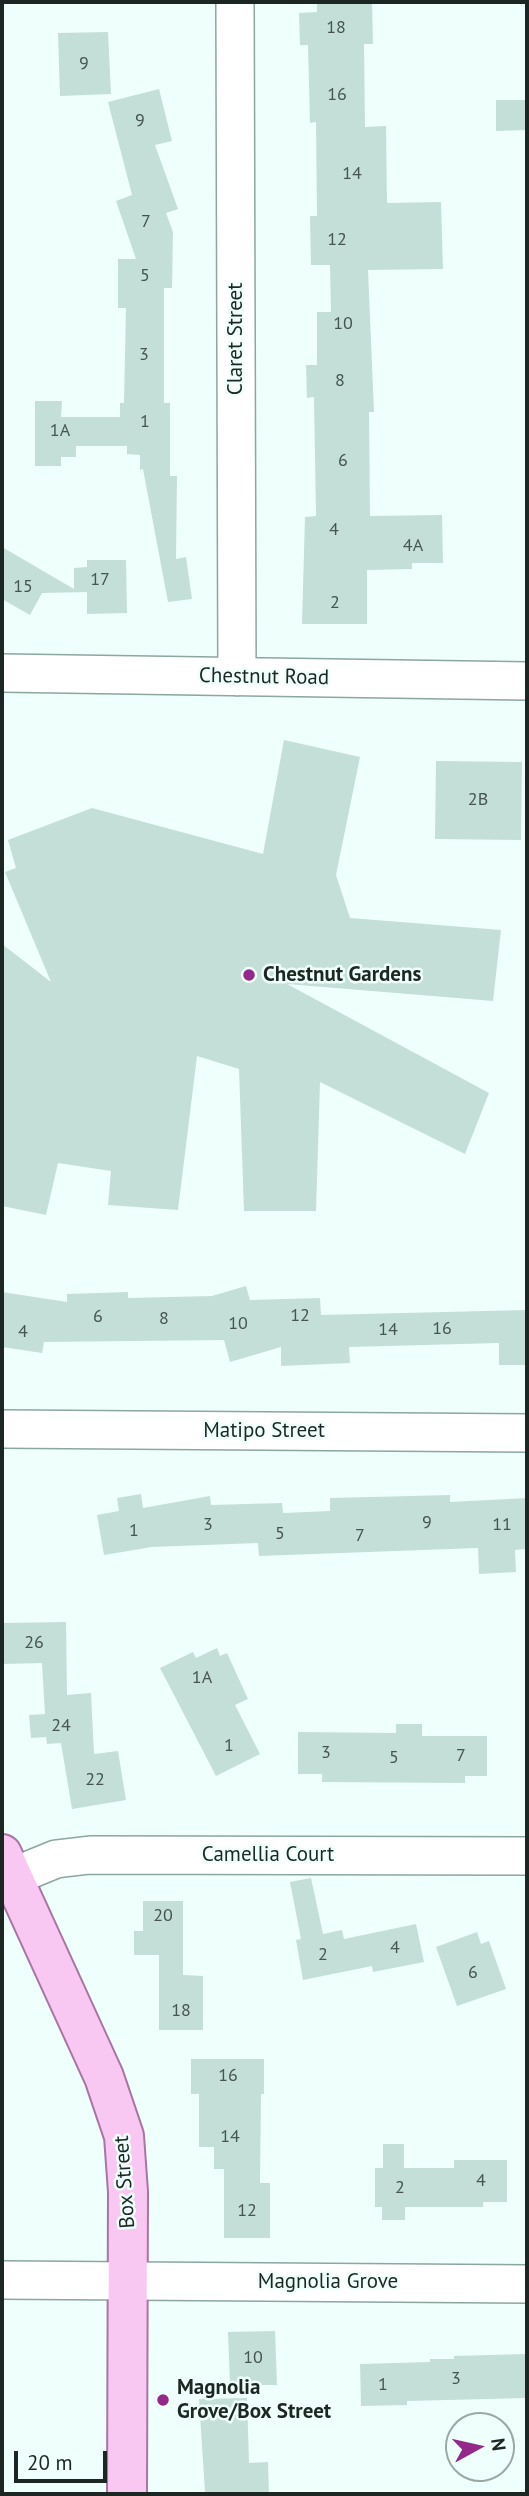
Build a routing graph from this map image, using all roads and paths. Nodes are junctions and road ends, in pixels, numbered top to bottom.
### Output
1 (235, 2) edge
2 (2, 673) edge
3 (237, 677) junction
4 (527, 681) edge
5 (2, 1429) edge
6 (527, 1433) edge
7 (527, 1856) edge
8 (7, 1866) edge
9 (2, 2280) edge
10 (128, 2281) junction
11 (527, 2284) edge
12 (127, 2494) edge

1 - 3 street, Claret Street
2 - 3 street, Chestnut Road
3 - 4 street, Chestnut Road
5 - 6 street, Matipo Street
7 - 8 street, Camellia Court
8 - 10 main road, Box Street
9 - 10 street, Magnolia Grove
10 - 11 street, Magnolia Grove
10 - 12 main road, Box Street

